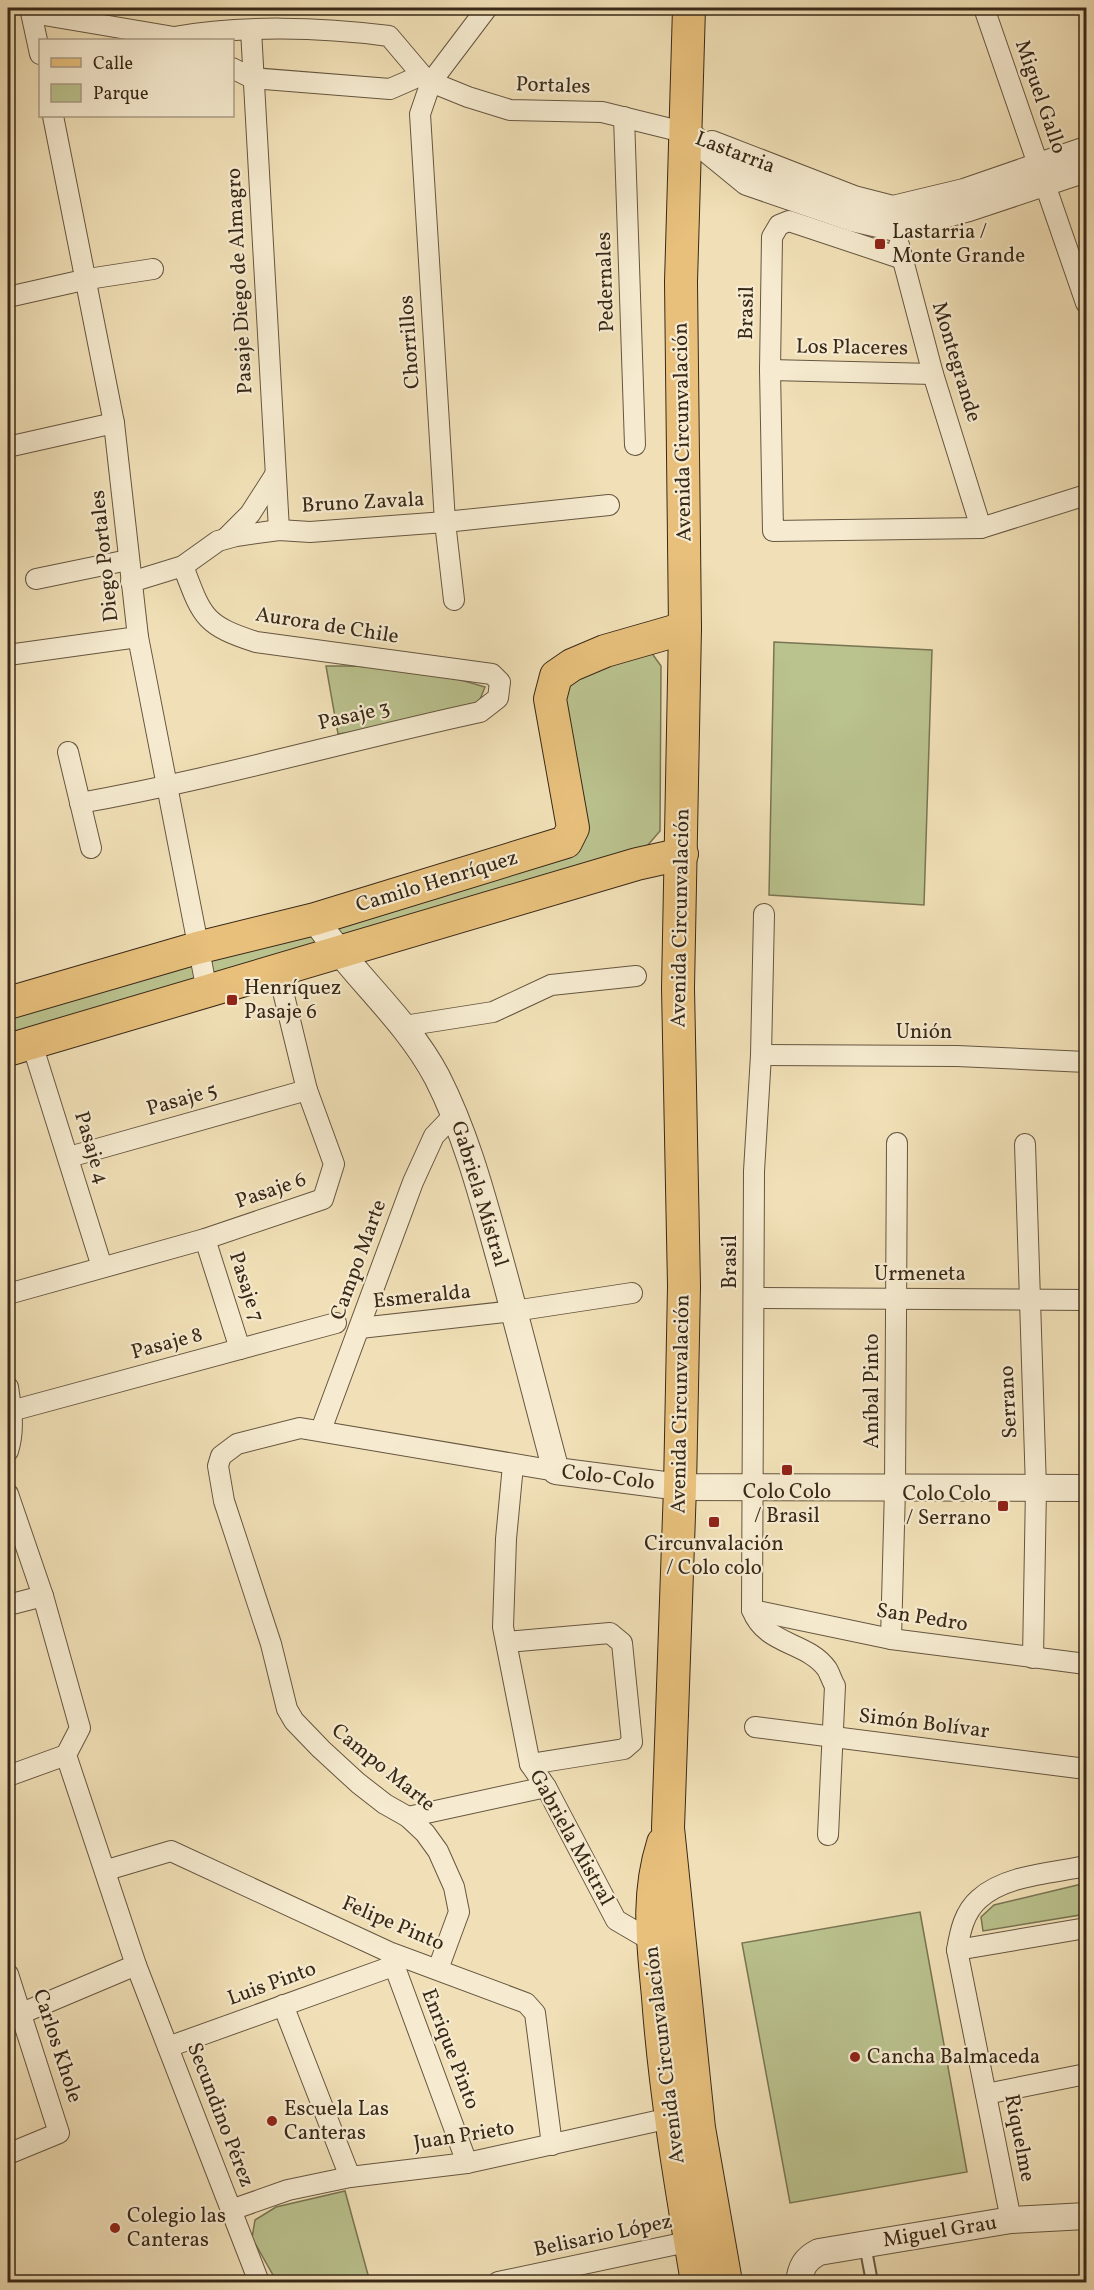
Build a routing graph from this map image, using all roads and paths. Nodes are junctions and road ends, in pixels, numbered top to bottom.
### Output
1 (487, 8) edge
2 (689, 8) edge
3 (984, 8) edge
4 (31, 10) edge
5 (251, 30) junction
6 (177, 39) edge
7 (39, 49) edge
8 (234, 69) edge
9 (252, 78) junction
10 (426, 78) junction
11 (53, 117) edge
12 (624, 117) junction
13 (687, 133) junction
14 (1086, 150) edge
15 (1086, 170) edge
16 (1041, 175) junction
17 (895, 218) junction
18 (900, 258) junction
19 (153, 269) dead end
20 (88, 279) junction
21 (8, 297) edge
22 (1086, 303) edge
23 (770, 370) junction
24 (933, 374) junction
25 (114, 423) junction
26 (635, 445) dead end
27 (12, 446) dead end
28 (275, 476) junction
29 (1086, 495) edge
30 (609, 505) dead end
31 (445, 522) junction
32 (981, 528) junction
33 (279, 530) junction
34 (226, 537) junction
35 (128, 560) junction
36 (183, 566) junction
37 (36, 579) dead end
38 (131, 582) junction
39 (454, 600) dead end
40 (685, 628) junction
41 (138, 637) junction
42 (8, 655) edge
43 (467, 670) joint
44 (68, 752) dead end
45 (165, 788) junction
46 (80, 803) junction
47 (91, 848) dead end
48 (682, 854) junction
49 (764, 914) dead end
50 (315, 919) junction
51 (197, 948) junction
52 (337, 952) junction
53 (278, 971) junction
54 (636, 976) dead end
55 (207, 991) junction
56 (8, 1003) edge
57 (404, 1026) junction
58 (20, 1047) edge
59 (760, 1055) junction
60 (1086, 1062) edge
61 (307, 1090) junction
62 (454, 1115) junction
63 (897, 1143) dead end
64 (1025, 1144) dead end
65 (69, 1157) junction
66 (205, 1239) junction
67 (102, 1267) junction
68 (633, 1293) dead end
69 (8, 1294) edge
70 (754, 1298) junction
71 (896, 1298) junction
72 (1028, 1298) junction
73 (1086, 1300) edge
74 (514, 1311) junction
75 (336, 1323) dead end
76 (360, 1328) junction
77 (240, 1349) junction
78 (8, 1386) edge
79 (11, 1411) junction
80 (321, 1430) junction
81 (8, 1451) edge
82 (218, 1466) joint
83 (513, 1466) junction
84 (556, 1471) junction
85 (680, 1487) junction
86 (754, 1487) junction
87 (896, 1488) junction
88 (1036, 1488) junction
89 (1086, 1488) edge
90 (8, 1494) edge
91 (43, 1596) junction
92 (8, 1605) edge
93 (752, 1610) junction
94 (891, 1639) junction
95 (507, 1642) junction
96 (1033, 1658) junction
97 (1086, 1664) edge
98 (755, 1727) dead end
99 (831, 1736) junction
100 (66, 1755) junction
101 (530, 1764) junction
102 (1086, 1769) edge
103 (8, 1776) edge
104 (546, 1787) junction
105 (408, 1816) junction
106 (668, 1828) junction
107 (828, 1835) dead end
108 (1086, 1866) edge
109 (106, 1870) junction
110 (1086, 1928) edge
111 (652, 1941) junction
112 (957, 1950) junction
113 (391, 1959) junction
114 (136, 1965) junction
115 (438, 1969) junction
116 (8, 1974) edge
117 (283, 2005) junction
118 (15, 2016) edge
119 (168, 2047) junction
120 (1086, 2074) edge
121 (986, 2094) junction
122 (670, 2118) junction
123 (552, 2145) junction
124 (8, 2154) edge
125 (467, 2163) junction
126 (350, 2177) junction
127 (231, 2210) junction
128 (1086, 2216) edge
129 (1011, 2220) junction
130 (704, 2238) junction
131 (865, 2244) junction
132 (800, 2275) edge
133 (259, 2283) edge
134 (498, 2283) edge
135 (697, 2283) edge
136 (726, 2283) edge
137 (872, 2283) edge

1 - 10 street
2 - 13 main road, Avenida Circunvalación
3 - 16 street, Miguel Gallo
4 - 6 street
4 - 7 street
5 - 6 street
5 - 9 street, Pasaje Diego de Almagro
5 - 10 street
8 - 9 street
9 - 10 street
9 - 28 street, Pasaje Diego de Almagro
10 - 12 street, Portales
10 - 31 street, Chorrillos
11 - 20 street, Diego Portales
12 - 13 street, Portales
12 - 26 street, Pedernales
13 - 17 street, Lastarria
13 - 40 main road, Avenida Circunvalación
14 - 16 street, Lastarria
15 - 16 street, Lastarria
16 - 17 street, Lastarria
16 - 22 street, Miguel Gallo
17 - 18 street, Montegrande
18 - 23 street, Brasil
18 - 24 street, Montegrande
19 - 20 street
20 - 21 street
20 - 25 street, Diego Portales
23 - 24 street, Los Placeres
23 - 32 street, Brasil
24 - 32 street, Montegrande
25 - 27 street
25 - 35 street, Diego Portales
28 - 33 street, Pasaje Diego de Almagro
28 - 34 street
29 - 32 street
30 - 31 street, Bruno Zavala
31 - 33 street, Bruno Zavala
31 - 39 street, Chorrillos
33 - 34 street, Bruno Zavala
34 - 36 street, Bruno Zavala
35 - 37 street
35 - 38 street, Diego Portales
36 - 38 street, Bruno Zavala
36 - 43 street, Aurora de Chile
38 - 41 street, Diego Portales
40 - 48 main road, Avenida Circunvalación
40 - 50 main road, Camilo Henríquez
41 - 42 street
41 - 45 street, Diego Portales
43 - 45 street, Pasaje 3
44 - 46 street
45 - 46 street
45 - 51 street, Diego Portales
46 - 47 street
48 - 52 main road, Camilo Henríquez
48 - 85 main road, Avenida Circunvalación
49 - 59 street, Brasil
50 - 51 main road, Camilo Henríquez
50 - 52 street, Gabriela Mistral
51 - 55 street, Diego Portales
51 - 56 main road, Camilo Henríquez
52 - 53 main road, Camilo Henríquez
52 - 57 street, Gabriela Mistral
53 - 55 main road, Camilo Henríquez
53 - 61 street, Pasaje 6
54 - 57 street
55 - 58 main road, Camilo Henríquez
57 - 62 street, Gabriela Mistral
58 - 65 street, Pasaje 4
59 - 60 street, Unión
59 - 70 street, Brasil
61 - 65 street, Pasaje 5
61 - 66 street, Pasaje 6
62 - 74 street, Gabriela Mistral
62 - 76 street, Campo Marte
63 - 71 street, Aníbal Pinto
64 - 72 street, Serrano
65 - 67 street, Pasaje 4
66 - 67 street, Pasaje 6
66 - 77 street, Pasaje 7
67 - 69 street, Pasaje 6
68 - 74 street, Esmeralda
70 - 71 street, Urmeneta
70 - 86 street, Brasil
71 - 72 street, Urmeneta
71 - 87 street, Aníbal Pinto
72 - 73 street, Urmeneta
72 - 88 street, Serrano
74 - 76 street, Esmeralda
74 - 84 street, Gabriela Mistral
75 - 77 street, Pasaje 8
76 - 80 street, Campo Marte
77 - 79 street, Pasaje 8
78 - 79 street
79 - 81 street
80 - 82 street, Colo-Colo
80 - 83 street, Colo-Colo
82 - 105 street, Campo Marte
83 - 84 street, Colo-Colo
83 - 95 street, Gabriela Mistral
84 - 85 street, Colo-Colo
85 - 86 street, Colo-Colo
85 - 106 main road, Avenida Circunvalación
86 - 87 street, Colo-Colo
86 - 93 street, Brasil
87 - 88 street, Colo-Colo
87 - 94 street, Aníbal Pinto
88 - 89 street, Colo-Colo
88 - 96 street, Serrano
90 - 91 street
91 - 92 street
91 - 100 street
93 - 94 street, San Pedro
93 - 99 street
94 - 96 street, San Pedro
95 - 101 street, Gabriela Mistral
95 - 101 street
96 - 97 street, San Pedro
98 - 99 street, Simón Bolívar
99 - 102 street, Simón Bolívar
99 - 107 street
100 - 103 street
100 - 109 street
101 - 104 street, Gabriela Mistral
104 - 105 street
104 - 111 street, Gabriela Mistral
105 - 115 street, Campo Marte
106 - 111 main road, Avenida Circunvalación
106 - 130 main road, Avenida Circunvalación
108 - 112 street, Riquelme
109 - 113 street, Felipe Pinto
109 - 114 street
110 - 112 street
111 - 122 main road, Avenida Circunvalación
112 - 121 street, Riquelme
113 - 115 street, Felipe Pinto
113 - 117 street, Luis Pinto
113 - 125 street, Enrique Pinto
114 - 118 street
114 - 119 street, Secundino Pérez
115 - 123 street, Felipe Pinto
116 - 118 street, Carlos Khole
117 - 119 street, Luis Pinto
117 - 126 street
118 - 124 street, Carlos Khole
119 - 127 street, Secundino Pérez
120 - 121 street
121 - 129 street, Riquelme
122 - 123 street, Juan Prieto
122 - 130 main road, Avenida Circunvalación
123 - 125 street, Juan Prieto
125 - 126 street, Juan Prieto
126 - 127 street, Juan Prieto
127 - 133 street, Secundino Pérez
128 - 129 street, Miguel Grau
129 - 131 street, Miguel Grau
130 - 134 street, Belisario López
130 - 135 main road, Avenida Circunvalación
130 - 136 main road, Avenida Circunvalación
131 - 132 street, Miguel Grau
131 - 137 lane

